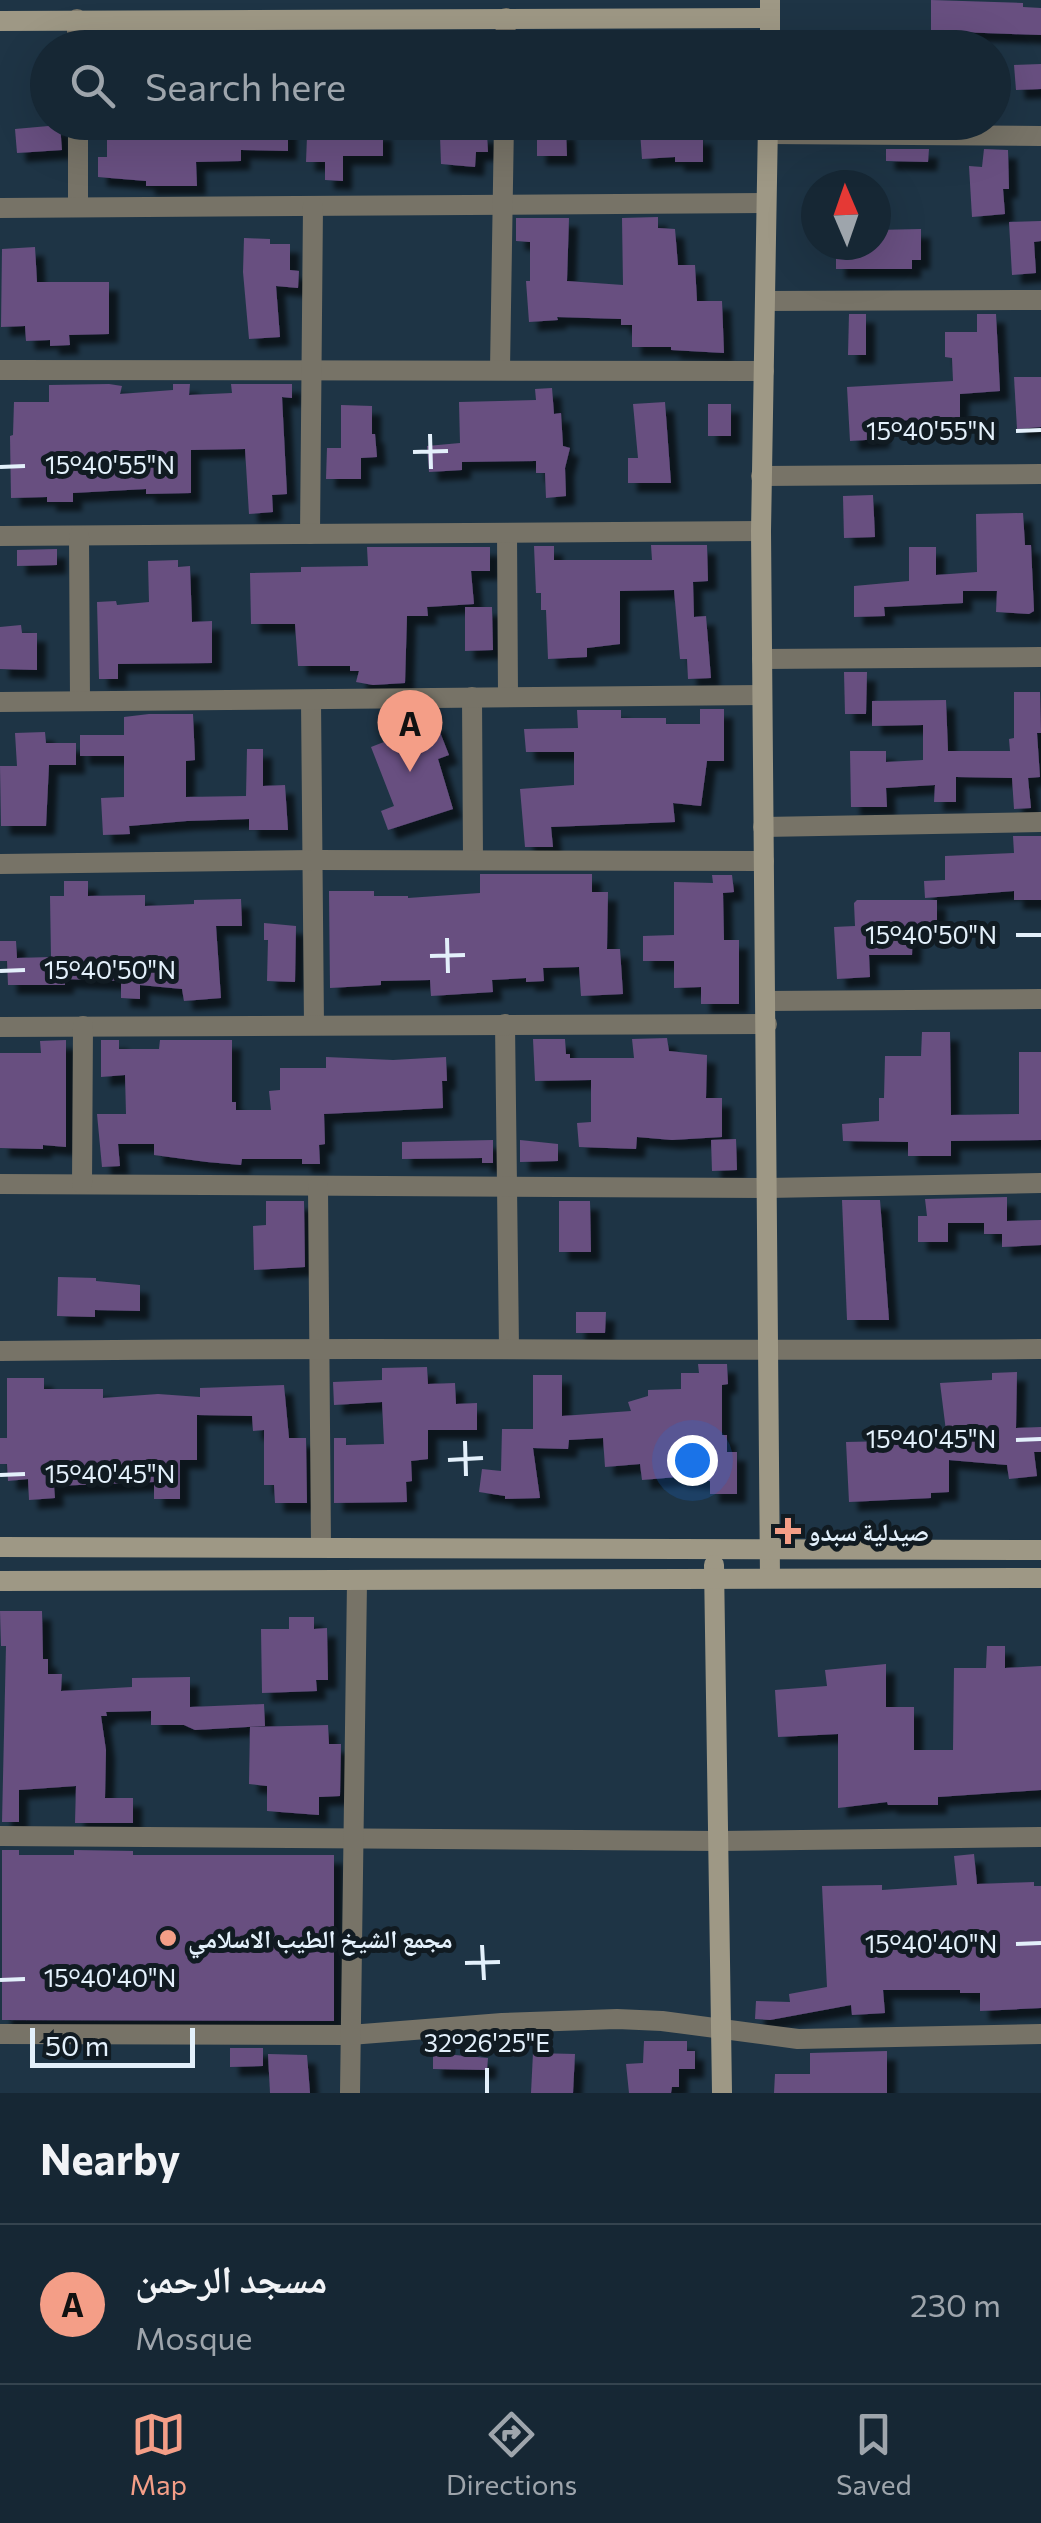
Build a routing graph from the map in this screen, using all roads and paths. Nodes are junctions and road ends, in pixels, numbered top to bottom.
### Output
1 (402, 9) edge
2 (770, 9) edge
3 (506, 18) junction
4 (77, 19) junction
5 (0, 21) edge
6 (77, 30) edge
7 (506, 30) edge
8 (1011, 135) edge
9 (1041, 136) edge
10 (78, 140) edge
11 (504, 140) edge
12 (768, 140) edge
13 (503, 203) junction
14 (765, 203) junction
15 (78, 206) junction
16 (312, 206) junction
17 (0, 208) edge
18 (1041, 300) edge
19 (765, 301) junction
20 (313, 369) junction
21 (0, 370) edge
22 (500, 370) junction
23 (764, 371) junction
24 (1041, 474) edge
25 (762, 476) junction
26 (761, 531) junction
27 (506, 533) junction
28 (310, 534) junction
29 (0, 536) edge
30 (79, 536) junction
31 (1041, 657) edge
32 (762, 660) junction
33 (762, 695) junction
34 (508, 696) junction
35 (472, 697) junction
36 (80, 700) junction
37 (311, 701) junction
38 (0, 702) edge
39 (1041, 822) edge
40 (763, 827) junction
41 (472, 859) junction
42 (314, 860) junction
43 (764, 861) junction
44 (0, 864) edge
45 (1041, 1000) edge
46 (766, 1001) junction
47 (505, 1024) junction
48 (767, 1024) junction
49 (314, 1025) junction
50 (0, 1026) edge
51 (83, 1026) junction
52 (1041, 1183) edge
53 (0, 1184) edge
54 (82, 1184) junction
55 (508, 1185) junction
56 (318, 1187) junction
57 (766, 1188) junction
58 (320, 1346) junction
59 (509, 1348) junction
60 (1041, 1349) edge
61 (0, 1351) edge
62 (768, 1351) junction
63 (322, 1546) junction
64 (0, 1547) edge
65 (770, 1550) junction
66 (1041, 1550) edge
67 (714, 1551) junction
68 (770, 1578) junction
69 (1041, 1578) edge
70 (714, 1579) junction
71 (0, 1580) edge
72 (357, 1582) junction
73 (0, 1836) edge
74 (1041, 1836) edge
75 (356, 1839) junction
76 (718, 1841) junction
77 (722, 2030) junction
78 (0, 2034) edge
79 (1041, 2034) edge
80 (350, 2035) junction
81 (350, 2093) edge
82 (722, 2093) edge

1 - 3 street
1 - 4 street
2 - 3 street
3 - 7 street
4 - 5 street
4 - 6 street
8 - 9 street
10 - 15 street
11 - 13 street
12 - 14 street
13 - 14 street
13 - 16 street
13 - 22 street
14 - 19 street
15 - 16 street
15 - 17 street
16 - 20 street
18 - 19 street
19 - 23 street
20 - 21 street
20 - 22 street
20 - 28 street
22 - 23 street
23 - 25 street
24 - 25 street
25 - 26 street
26 - 27 street
26 - 32 street
27 - 28 street
27 - 34 street
28 - 30 street
29 - 30 street
30 - 36 street
31 - 32 street
32 - 33 street
33 - 34 street
33 - 40 street
34 - 35 street
35 - 37 street
35 - 41 street
36 - 37 street
36 - 38 street
37 - 42 street
39 - 40 street
40 - 43 street
41 - 42 street
41 - 43 street
42 - 44 street
42 - 49 street
43 - 46 street
45 - 46 street
46 - 48 street
47 - 48 street
47 - 49 street
47 - 55 street
48 - 57 street
49 - 51 street
50 - 51 street
51 - 54 street
52 - 57 street
53 - 54 street
54 - 56 street
55 - 56 street
55 - 57 street
55 - 59 street
56 - 58 street
57 - 62 street
58 - 59 street
58 - 61 street
58 - 63 street
59 - 62 street
60 - 62 street
62 - 65 street
63 - 64 street
63 - 67 street
65 - 66 street
65 - 67 street
65 - 68 street
67 - 70 street
68 - 69 street
68 - 70 street
70 - 72 street
70 - 76 street
71 - 72 street
72 - 75 street
73 - 75 street
74 - 76 street
75 - 76 street
75 - 80 street
76 - 77 street
77 - 79 street
77 - 80 street
77 - 82 street
78 - 80 street
80 - 81 street

